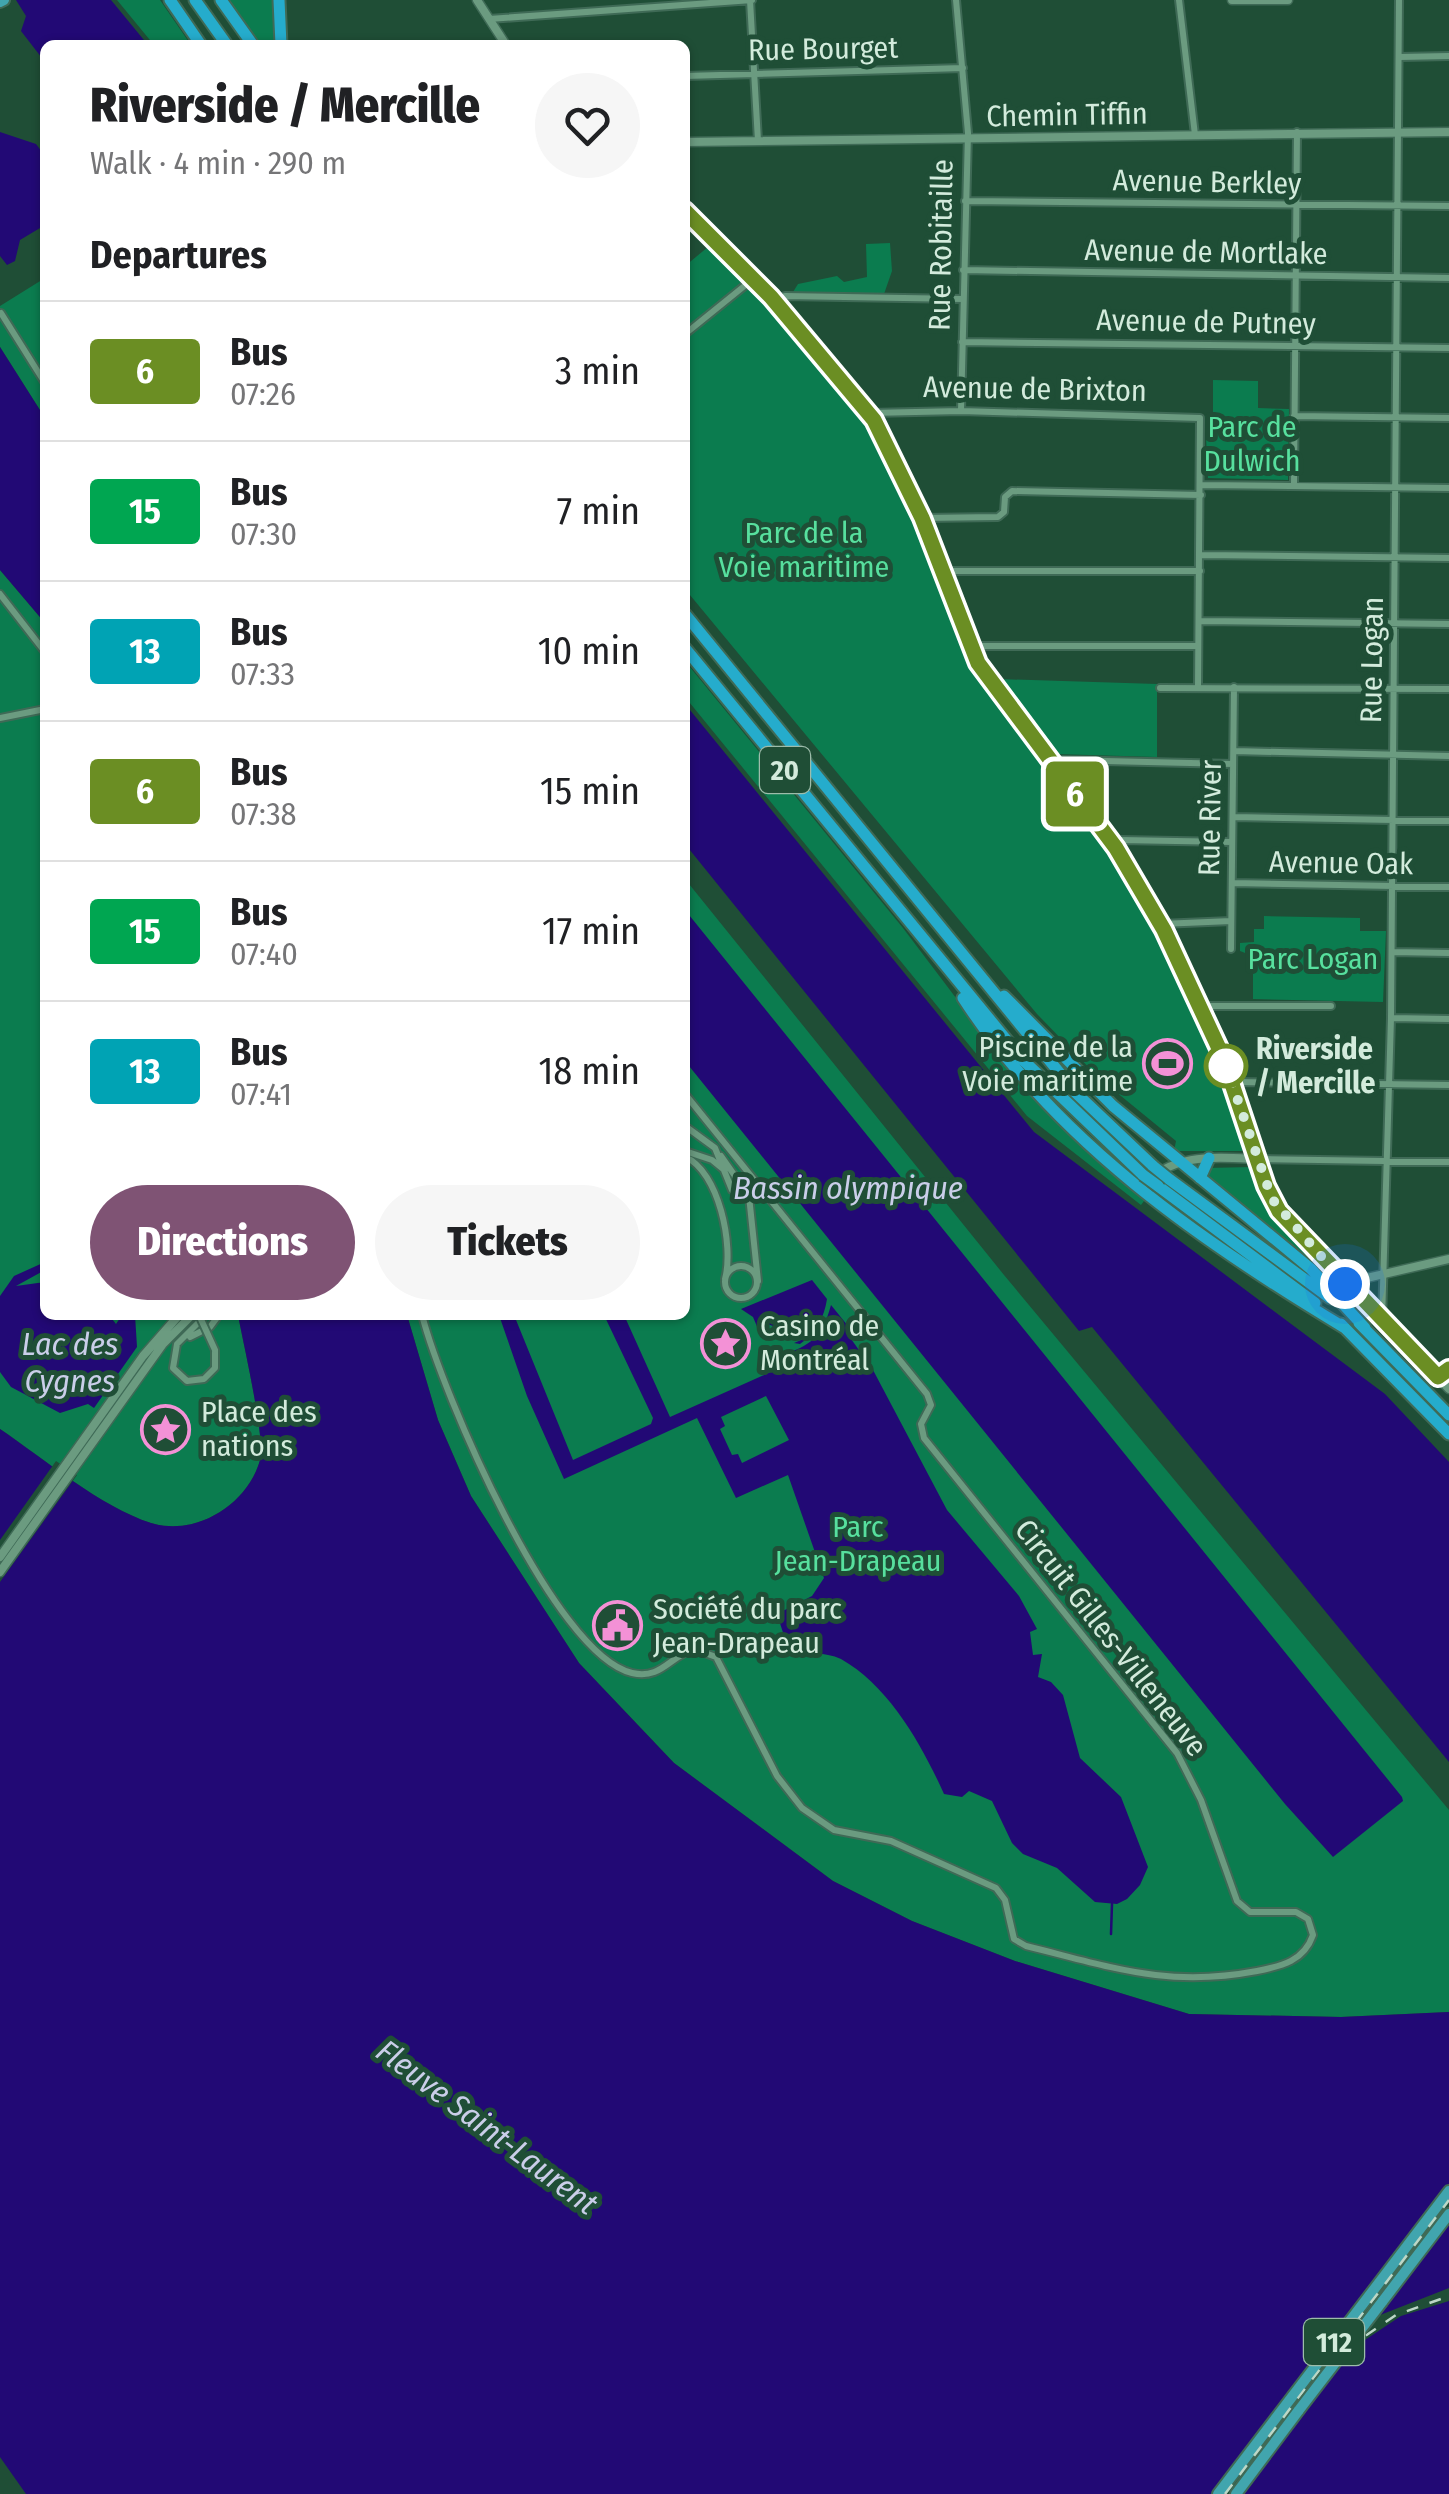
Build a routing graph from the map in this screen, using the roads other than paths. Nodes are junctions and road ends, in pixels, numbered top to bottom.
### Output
1 (170, 0) edge
2 (195, 0) edge
3 (221, 0) edge
4 (279, 0) edge
5 (476, 0) edge
6 (751, 0) edge
7 (956, 0) edge
8 (1179, 0) edge
9 (1232, 0) edge
10 (1288, 0) edge
11 (1399, 0) edge
12 (488, 20) junction
13 (198, 40) edge
14 (223, 40) edge
15 (249, 40) edge
16 (281, 40) edge
17 (502, 40) edge
18 (1400, 56) junction
19 (1449, 56) edge
20 (962, 68) junction
21 (753, 73) junction
22 (690, 76) edge
23 (1400, 130) junction
24 (1298, 132) junction
25 (1449, 132) edge
26 (1195, 135) junction
27 (966, 140) junction
28 (758, 141) junction
29 (690, 142) edge
30 (964, 201) junction
31 (1400, 205) junction
32 (1297, 206) junction
33 (1449, 206) edge
34 (690, 216) edge
35 (963, 270) junction
36 (1296, 276) junction
37 (1399, 277) junction
38 (754, 278) junction
39 (1449, 278) edge
40 (963, 299) junction
41 (775, 302) junction
42 (0, 312) edge
43 (690, 330) edge
44 (962, 342) junction
45 (1295, 346) junction
46 (1398, 348) junction
47 (1449, 348) edge
48 (40, 375) edge
49 (961, 410) junction
50 (870, 413) junction
51 (1294, 416) junction
52 (1397, 418) junction
53 (1449, 418) edge
54 (1202, 485) junction
55 (1294, 486) junction
56 (1397, 488) junction
57 (1449, 488) edge
58 (1202, 495) junction
59 (922, 518) junction
60 (1201, 555) junction
61 (1396, 557) junction
62 (1449, 558) edge
63 (942, 571) junction
64 (1200, 571) junction
65 (0, 594) edge
66 (690, 620) edge
67 (1200, 620) junction
68 (1395, 623) junction
69 (1449, 624) edge
70 (40, 646) edge
71 (1198, 646) junction
72 (970, 647) junction
73 (690, 654) edge
74 (1198, 687) junction
75 (1234, 687) junction
76 (1160, 688) dead end
77 (1394, 688) junction
78 (1449, 689) edge
79 (40, 710) edge
80 (0, 718) edge
81 (1234, 751) junction
82 (1393, 755) junction
83 (1449, 756) edge
84 (1052, 764) junction
85 (1234, 764) junction
86 (1233, 817) junction
87 (1393, 819) junction
88 (1449, 820) edge
89 (1232, 842) junction
90 (1112, 844) junction
91 (1232, 882) junction
92 (1392, 886) junction
93 (1449, 888) edge
94 (1232, 922) junction
95 (1161, 924) junction
96 (930, 948) junction
97 (1231, 949) dead end
98 (1392, 952) junction
99 (1449, 953) edge
100 (972, 966) junction
101 (1200, 1006) junction
102 (1331, 1006) dead end
103 (1391, 1018) junction
104 (1449, 1019) edge
105 (1232, 1082) junction
106 (1389, 1084) junction
107 (1449, 1084) edge
108 (690, 1100) edge
109 (690, 1129) edge
110 (690, 1154) edge
111 (720, 1156) junction
112 (690, 1157) edge
113 (1209, 1158) junction
114 (1257, 1159) junction
115 (1180, 1161) junction
116 (1388, 1162) junction
117 (1449, 1162) edge
118 (1148, 1170) junction
119 (1200, 1178) junction
120 (728, 1179) junction
121 (1163, 1182) junction
122 (1140, 1188) junction
123 (732, 1190) dead end
124 (1449, 1259) edge
125 (1386, 1272) junction
126 (726, 1279) junction
127 (758, 1280) junction
128 (1345, 1284) junction
129 (180, 1320) edge
130 (180, 1320) edge
131 (198, 1320) edge
132 (201, 1320) edge
133 (216, 1320) edge
134 (424, 1320) edge
135 (1382, 1320) junction
136 (1345, 1328) junction
137 (1365, 1328) junction
138 (180, 1342) junction
139 (1449, 1369) edge
140 (1438, 1377) junction
141 (1449, 1389) edge
142 (1449, 1415) edge
143 (1449, 1434) edge
144 (0, 1557) edge
145 (0, 1572) edge
146 (1449, 2191) edge
147 (1449, 2214) edge
148 (1218, 2494) edge
149 (1236, 2494) edge

1 - 13 highway
2 - 14 highway
3 - 15 highway
4 - 16 highway
5 - 12 street
6 - 12 street
6 - 21 street
7 - 20 street, Rue Robitaille
8 - 26 street
9 - 10 street
11 - 18 street, Rue Logan
12 - 17 street
18 - 19 street
18 - 23 street, Rue Logan
20 - 21 street, Rue Bourget
20 - 27 street, Rue Robitaille
21 - 22 street, Rue Bourget
21 - 28 street
23 - 24 street, Chemin Tiffin
23 - 25 street, Chemin Tiffin
23 - 31 street, Rue Logan
24 - 26 street, Chemin Tiffin
24 - 32 street
26 - 27 street, Chemin Tiffin
27 - 28 street, Chemin Tiffin
27 - 30 street, Rue Robitaille
28 - 29 street, Chemin Tiffin
30 - 32 street, Avenue Berkley
30 - 35 street, Rue Robitaille
31 - 32 street, Avenue Berkley
31 - 33 street, Avenue Berkley
31 - 37 street, Rue Logan
32 - 36 street
34 - 38 street
35 - 36 street, Avenue de Mortlake
35 - 40 street, Rue Robitaille
36 - 37 street, Avenue de Mortlake
36 - 45 street
37 - 39 street, Avenue de Mortlake
37 - 46 street, Rue Logan
38 - 41 street
38 - 43 street
40 - 41 street
40 - 44 street, Rue Robitaille
41 - 50 street
42 - 48 street
44 - 45 street, Avenue de Putney
44 - 49 street, Rue Robitaille
45 - 46 street, Avenue de Putney
45 - 51 street
46 - 47 street, Avenue de Putney
46 - 52 street, Rue Logan
49 - 50 street, Avenue de Brixton
49 - 54 street, Avenue de Brixton
50 - 59 street
51 - 52 street
51 - 55 street
52 - 53 street
52 - 56 street, Rue Logan
54 - 55 street
54 - 58 street
55 - 56 street
56 - 57 street
56 - 61 street, Rue Logan
58 - 59 street
58 - 60 street
59 - 63 street
60 - 61 street
60 - 64 street
61 - 62 street
61 - 68 street, Rue Logan
63 - 64 street
63 - 72 street
64 - 67 street
65 - 70 street
66 - 100 highway, 20
67 - 68 street
67 - 71 street
68 - 69 street
68 - 77 street, Rue Logan
71 - 72 street
71 - 74 street
72 - 84 street
73 - 96 highway, 20
74 - 75 street
74 - 76 street
75 - 77 street
75 - 81 street, Rue River
77 - 78 street
77 - 82 street, Rue Logan
79 - 80 street
81 - 82 street
81 - 85 street, Rue River
82 - 83 street
82 - 87 street, Rue Logan
84 - 85 street
84 - 90 street
85 - 86 street, Rue River
86 - 87 street
86 - 89 street, Rue River
87 - 88 street
87 - 92 street, Rue Logan
89 - 90 street
89 - 91 street, Rue River
90 - 95 street
91 - 92 street, Avenue Oak
91 - 94 street, Rue River
92 - 93 street, Avenue Oak
92 - 98 street, Rue Logan
94 - 95 street
94 - 97 street, Rue River
95 - 101 street
96 - 118 highway, 20
96 - 122 highway
98 - 99 street
98 - 103 street, Rue Logan
100 - 115 highway
100 - 118 highway, 20
101 - 102 street
101 - 105 street
103 - 104 street
103 - 106 street, Rue Logan
105 - 106 street
105 - 114 street
106 - 107 street
106 - 116 street, Rue Logan
108 - 134 street, Circuit Gilles-Villeneuve
109 - 111 street
110 - 120 street
111 - 120 street
111 - 127 street
112 - 126 street
113 - 114 street
113 - 115 street
113 - 119 highway
114 - 116 street
114 - 128 street
115 - 119 highway
115 - 122 street
116 - 117 street
116 - 125 street, Rue Logan
118 - 121 highway, 20, bridge
119 - 137 highway
120 - 123 street
121 - 136 highway, 20
121 - 137 highway, 20
122 - 136 highway
124 - 125 street
125 - 128 street
125 - 135 street, Rue Logan
126 - 127 street
126 - 127 street
128 - 135 street
129 - 144 street
130 - 145 street
131 - 138 street, bridge
132 - 138 street
133 - 138 street
135 - 140 street
136 - 143 highway, 20
137 - 142 highway, 20
139 - 140 street
140 - 141 street
146 - 148 main road, 112
147 - 149 main road, 112, bridge

